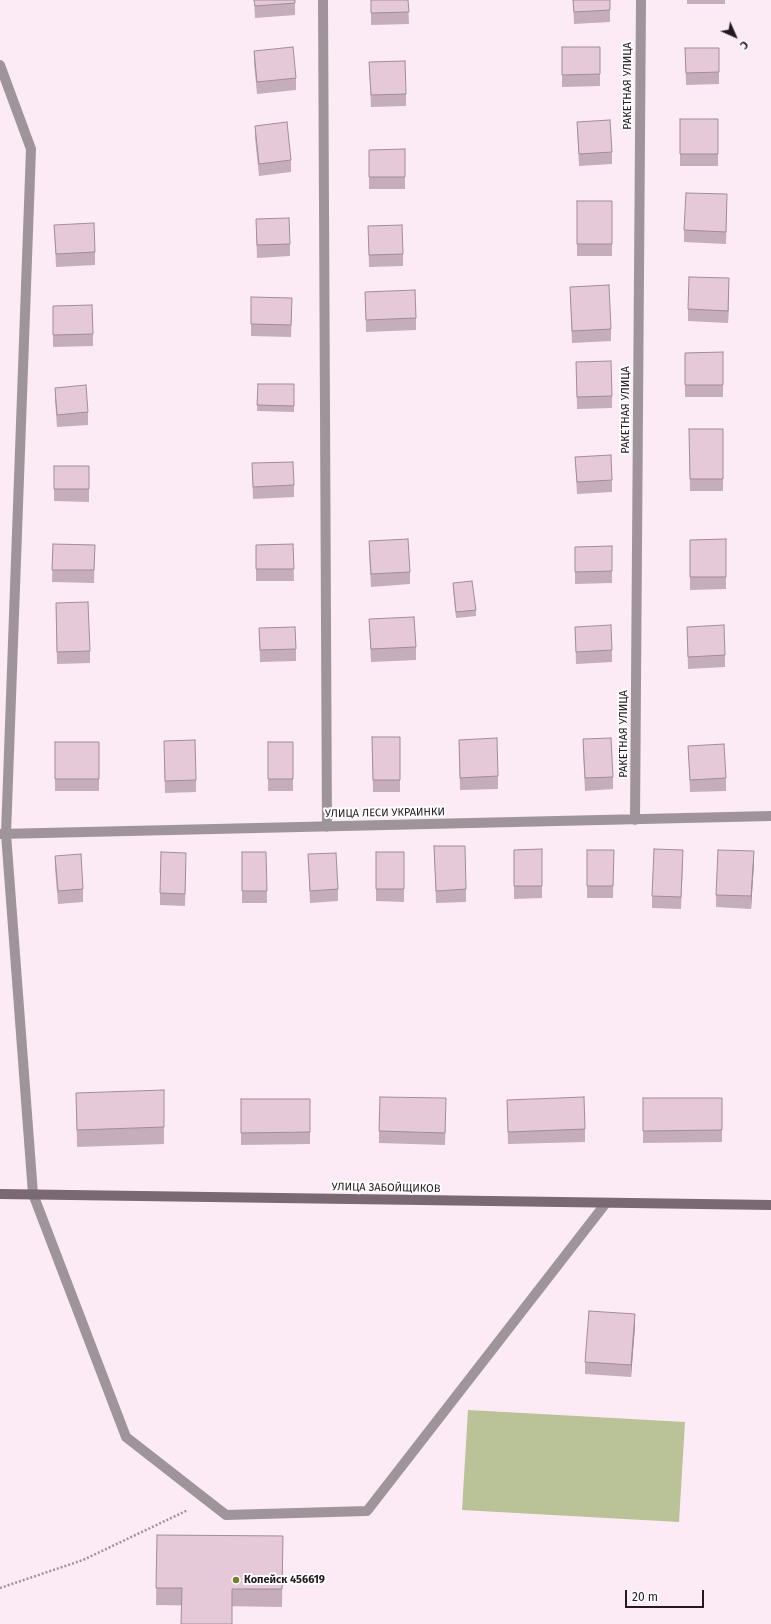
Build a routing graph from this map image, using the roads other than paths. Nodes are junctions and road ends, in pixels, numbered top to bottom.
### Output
1 (324, 0) edge
2 (641, 0) edge
3 (0, 65) edge
4 (771, 816) edge
5 (635, 820) junction
6 (327, 827) junction
7 (3, 834) edge
8 (0, 1194) edge
9 (33, 1194) junction
10 (606, 1203) junction
11 (771, 1205) edge

1 - 6 street
2 - 5 street, РАКЕТНАЯ УЛИЦА
3 - 7 street
4 - 5 street, УЛИЦА ЛЕСИ УКРАИНКИ
5 - 6 street, УЛИЦА ЛЕСИ УКРАИНКИ
6 - 7 street, УЛИЦА ЛЕСИ УКРАИНКИ
7 - 9 street
8 - 9 main road, УЛИЦА ЗАБОЙЩИКОВ
9 - 10 main road, УЛИЦА ЗАБОЙЩИКОВ
9 - 10 street
10 - 11 main road, УЛИЦА ЗАБОЙЩИКОВ

